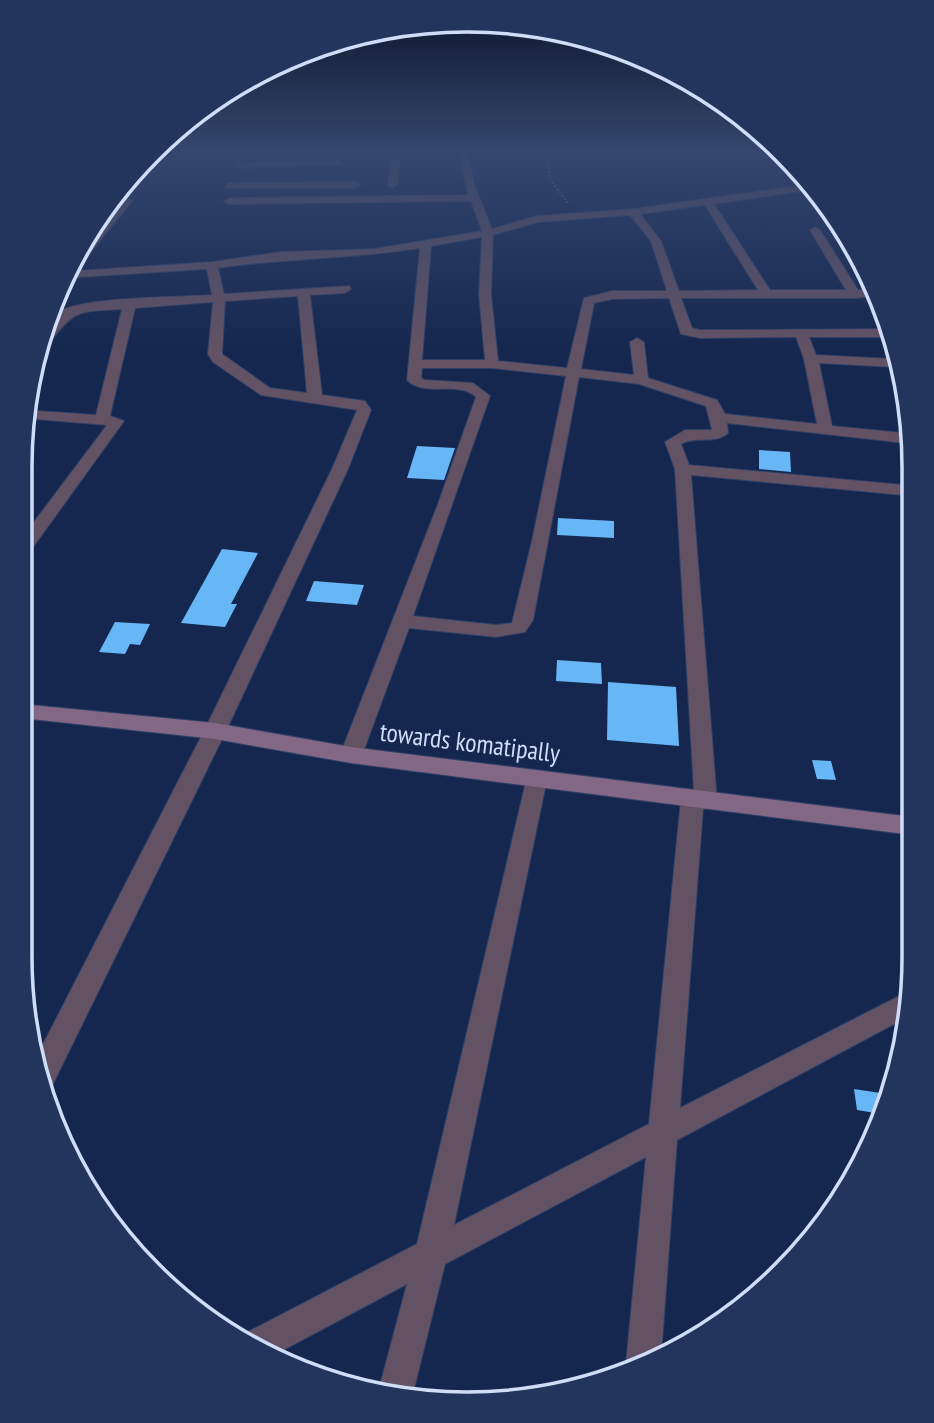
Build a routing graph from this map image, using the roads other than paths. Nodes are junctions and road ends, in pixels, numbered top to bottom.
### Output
1 (113, 217) edge
2 (483, 217) edge
3 (583, 217) edge
4 (637, 217) edge
5 (719, 217) edge
6 (815, 230) dead end
7 (100, 232) edge
8 (488, 233) junction
9 (426, 243) junction
10 (212, 265) junction
11 (76, 274) edge
12 (345, 289) dead end
13 (304, 293) junction
14 (855, 293) junction
15 (866, 293) edge
16 (766, 294) junction
17 (675, 295) junction
18 (219, 299) junction
19 (129, 305) junction
20 (55, 328) edge
21 (881, 333) edge
22 (801, 334) junction
23 (637, 342) dead end
24 (811, 359) junction
25 (890, 363) edge
26 (416, 364) junction
27 (492, 364) junction
28 (572, 374) junction
29 (641, 380) junction
30 (315, 398) junction
31 (34, 415) edge
32 (719, 418) junction
33 (102, 420) junction
34 (825, 429) junction
35 (902, 438) edge
36 (683, 469) junction
37 (902, 490) edge
38 (32, 536) edge
39 (402, 621) junction
40 (32, 711) edge
41 (215, 731) junction
42 (351, 755) junction
43 (536, 779) junction
44 (699, 800) junction
45 (902, 825) edge
46 (900, 1008) edge
47 (46, 1068) edge
48 (663, 1133) junction
49 (431, 1256) junction
50 (264, 1342) edge
51 (644, 1354) edge
52 (398, 1386) edge

1 - 7 street
2 - 8 street
3 - 8 street
4 - 17 street
5 - 16 street
6 - 14 street
8 - 9 street
8 - 27 street
9 - 10 street
9 - 26 street
10 - 11 street
10 - 18 street
12 - 13 street
13 - 18 street
13 - 30 street
14 - 15 street
14 - 16 street
16 - 17 street
17 - 22 street
17 - 28 street
18 - 19 street
18 - 30 street
19 - 20 street
19 - 33 street
21 - 22 street
22 - 24 street
23 - 29 street
24 - 25 street
24 - 34 street
26 - 27 street
26 - 39 street
27 - 28 street
28 - 29 street
28 - 39 street
29 - 32 street
30 - 41 street
31 - 33 street
32 - 34 street
32 - 36 street
33 - 38 street
34 - 35 street
36 - 37 street
36 - 44 street
39 - 42 street
40 - 41 street, towards komatipally
41 - 42 street, towards komatipally
41 - 47 street
42 - 43 street, towards komatipally
43 - 44 street, towards komatipally
43 - 49 street
44 - 45 street, towards komatipally
44 - 48 street
46 - 48 street
48 - 49 street
48 - 51 street
49 - 50 street
49 - 52 street

